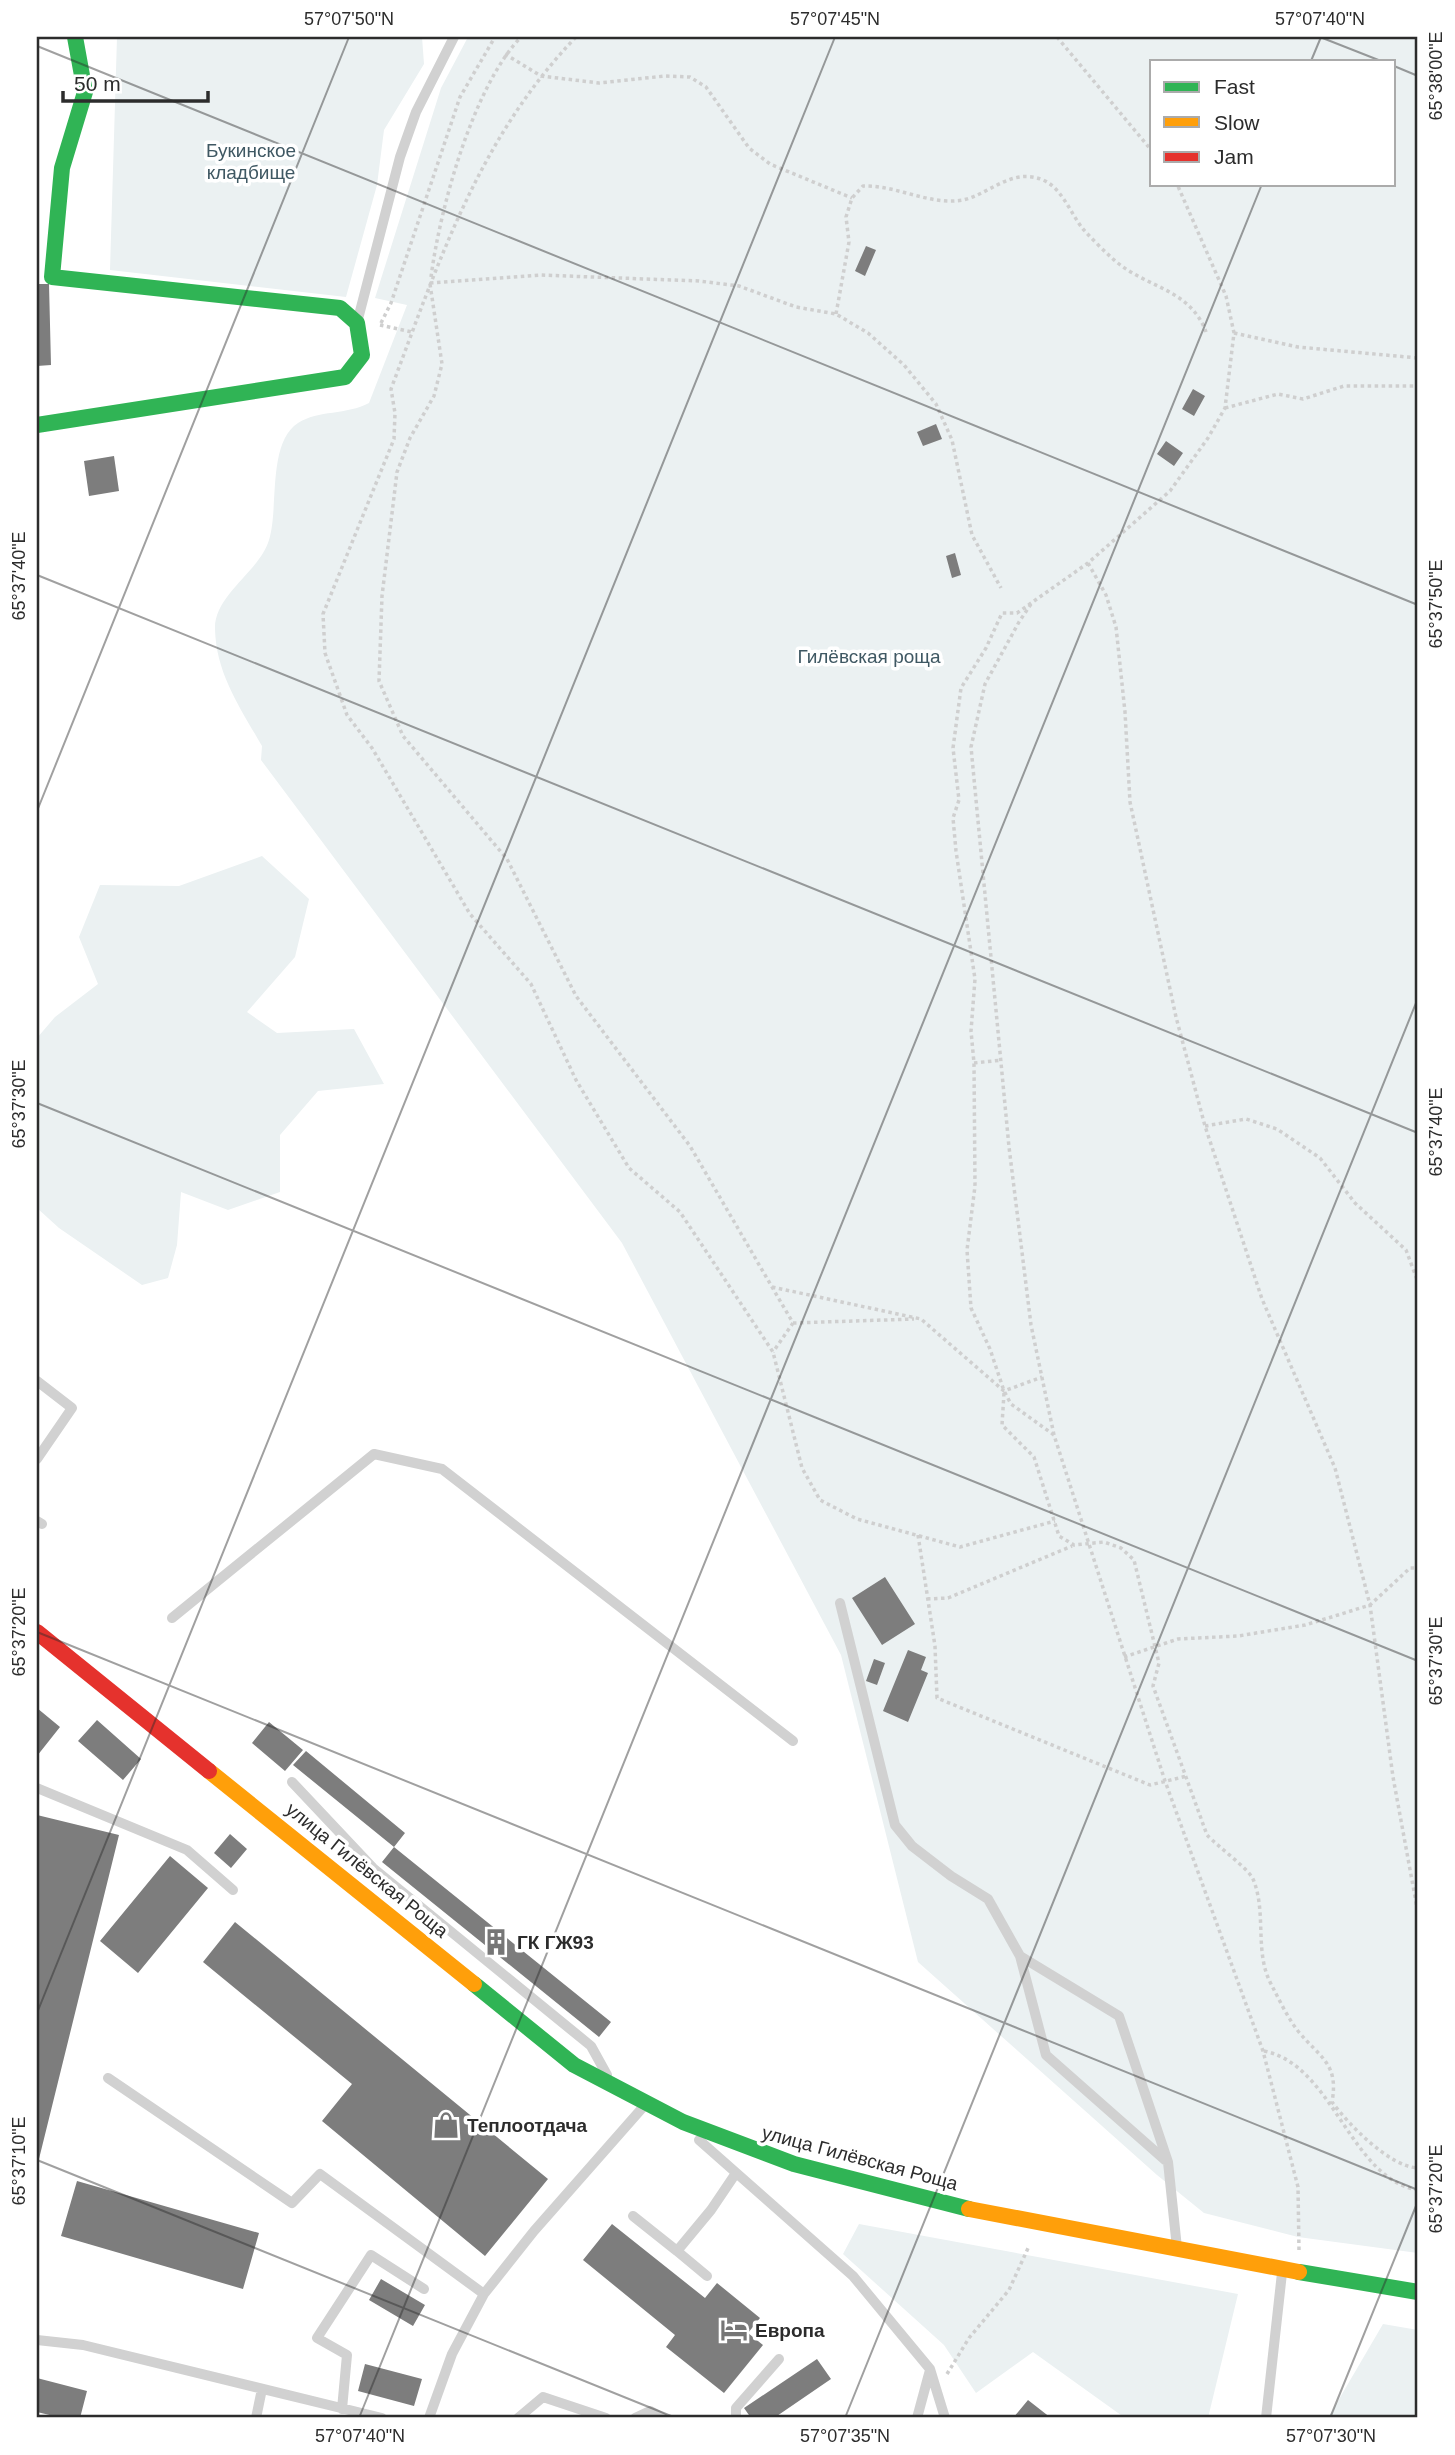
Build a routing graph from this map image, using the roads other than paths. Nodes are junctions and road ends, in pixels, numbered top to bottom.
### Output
1 (75, 37) edge
2 (454, 37) edge
3 (357, 323) junction
4 (37, 425) edge
5 (37, 1381) edge
6 (37, 1459) edge
7 (839, 1603) dead end
8 (172, 1618) dead end
9 (37, 1632) edge
10 (793, 1741) dead end
11 (292, 1782) dead end
12 (37, 1788) edge
13 (233, 1889) dead end
14 (1020, 1956) junction
15 (108, 2078) dead end
16 (616, 2091) junction
17 (644, 2105) junction
18 (677, 2121) junction
19 (1168, 2162) junction
20 (736, 2173) junction
21 (633, 2216) dead end
22 (677, 2250) junction
23 (1178, 2253) junction
24 (1282, 2270) junction
25 (707, 2276) dead end
26 (424, 2289) dead end
27 (1418, 2291) edge
28 (484, 2294) junction
29 (37, 2340) edge
30 (779, 2359) dead end
31 (930, 2369) junction
32 (262, 2389) junction
33 (342, 2409) junction
34 (256, 2418) edge
35 (382, 2418) edge
36 (429, 2418) edge
37 (518, 2418) edge
38 (606, 2418) edge
39 (635, 2418) edge
40 (663, 2418) edge
41 (736, 2418) edge
42 (917, 2418) edge
43 (945, 2418) edge
44 (1266, 2418) edge

1 - 3 street
2 - 3 lane
3 - 4 street
5 - 6 lane
7 - 14 lane
8 - 10 lane
9 - 16 street, улица Гилёвская Роща
11 - 16 lane
12 - 13 lane
14 - 19 lane
14 - 19 lane
15 - 28 lane
16 - 17 street, улица Гилёвская Роща
17 - 18 street, улица Гилёвская Роща
17 - 28 lane
18 - 20 lane
18 - 23 street, улица Гилёвская Роща
19 - 23 lane
20 - 22 lane
20 - 31 lane
21 - 22 lane
22 - 25 lane
23 - 24 street, улица Гилёвская Роща
24 - 27 street, улица Гилёвская Роща
24 - 44 lane
26 - 33 lane
28 - 36 lane
29 - 32 lane
30 - 41 lane
31 - 42 lane
31 - 43 lane
32 - 33 lane
32 - 34 lane
33 - 35 lane
37 - 38 lane
39 - 40 lane

